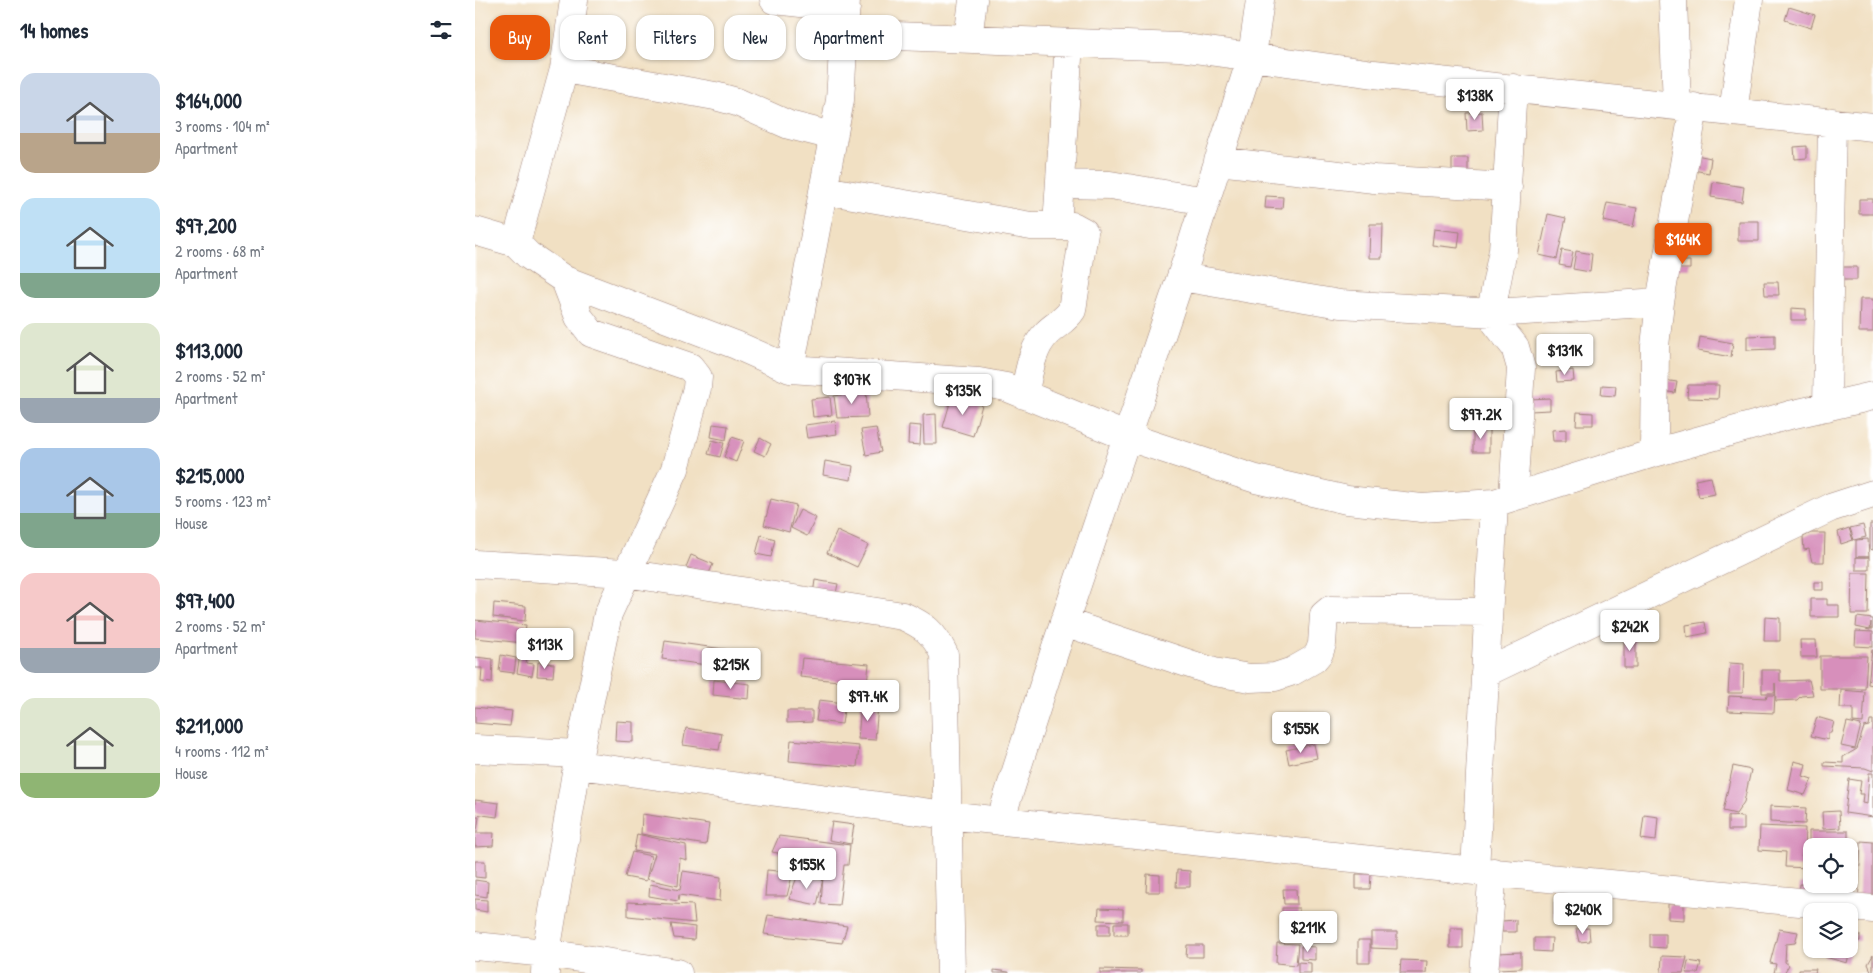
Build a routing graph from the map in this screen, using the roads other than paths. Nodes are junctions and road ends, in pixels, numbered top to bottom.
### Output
1 (574, 0) edge
2 (774, 0) edge
3 (973, 0) edge
4 (1259, 0) edge
5 (1673, 0) edge
6 (1749, 0) edge
7 (846, 14) edge
8 (968, 39) junction
9 (1069, 43) junction
10 (1252, 56) junction
11 (564, 69) junction
12 (1513, 88) junction
13 (1686, 106) junction
14 (1733, 112) junction
15 (1832, 122) junction
16 (1873, 127) edge
17 (833, 136) junction
18 (1218, 162) junction
19 (1061, 184) junction
20 (1508, 187) junction
21 (824, 190) junction
22 (1205, 201) junction
23 (1057, 226) junction
24 (475, 231) edge
25 (516, 243) junction
26 (1181, 277) junction
27 (565, 280) junction
28 (1660, 302) junction
29 (1493, 313) junction
30 (789, 369) junction
31 (1024, 394) junction
32 (1873, 396) edge
33 (1827, 406) junction
34 (1128, 437) junction
35 (1654, 453) junction
36 (1873, 494) edge
37 (1504, 500) junction
38 (475, 564) edge
39 (625, 573) junction
40 (1488, 612) junction
41 (1064, 622) junction
42 (1485, 673) junction
43 (475, 749) edge
44 (579, 760) junction
45 (946, 815) junction
46 (1000, 821) junction
47 (1484, 871) junction
48 (1873, 909) edge
49 (475, 946) edge
50 (545, 963) edge
51 (678, 973) edge
52 (951, 973) edge
53 (1484, 973) edge

1 - 11 street
2 - 7 street
3 - 8 street
4 - 10 street
5 - 13 street
6 - 14 street
7 - 8 street
7 - 17 street
8 - 9 street
9 - 10 street
9 - 19 street
10 - 12 street
10 - 18 street
11 - 17 street
11 - 25 street
12 - 13 street
12 - 20 street
13 - 14 street
13 - 28 street
14 - 15 street
15 - 16 street
15 - 33 street
17 - 21 street
18 - 20 street
18 - 22 street
19 - 22 street
19 - 23 street
20 - 29 street
21 - 23 street
21 - 30 street
22 - 26 street
23 - 31 street
24 - 25 street
25 - 27 street
26 - 29 street
26 - 34 street
27 - 30 street
27 - 39 street
28 - 29 street
28 - 35 street
29 - 37 street
30 - 31 street
31 - 34 street
32 - 33 street
33 - 35 street
34 - 37 street
34 - 41 street
35 - 37 street
36 - 42 street
37 - 40 street
38 - 39 street
39 - 44 street
39 - 45 street
40 - 41 street
40 - 42 street
41 - 46 street
42 - 47 street
43 - 44 street
44 - 45 street
44 - 50 street
45 - 46 street
45 - 52 street
46 - 47 street
47 - 48 street
47 - 53 street
49 - 50 street
50 - 51 street

